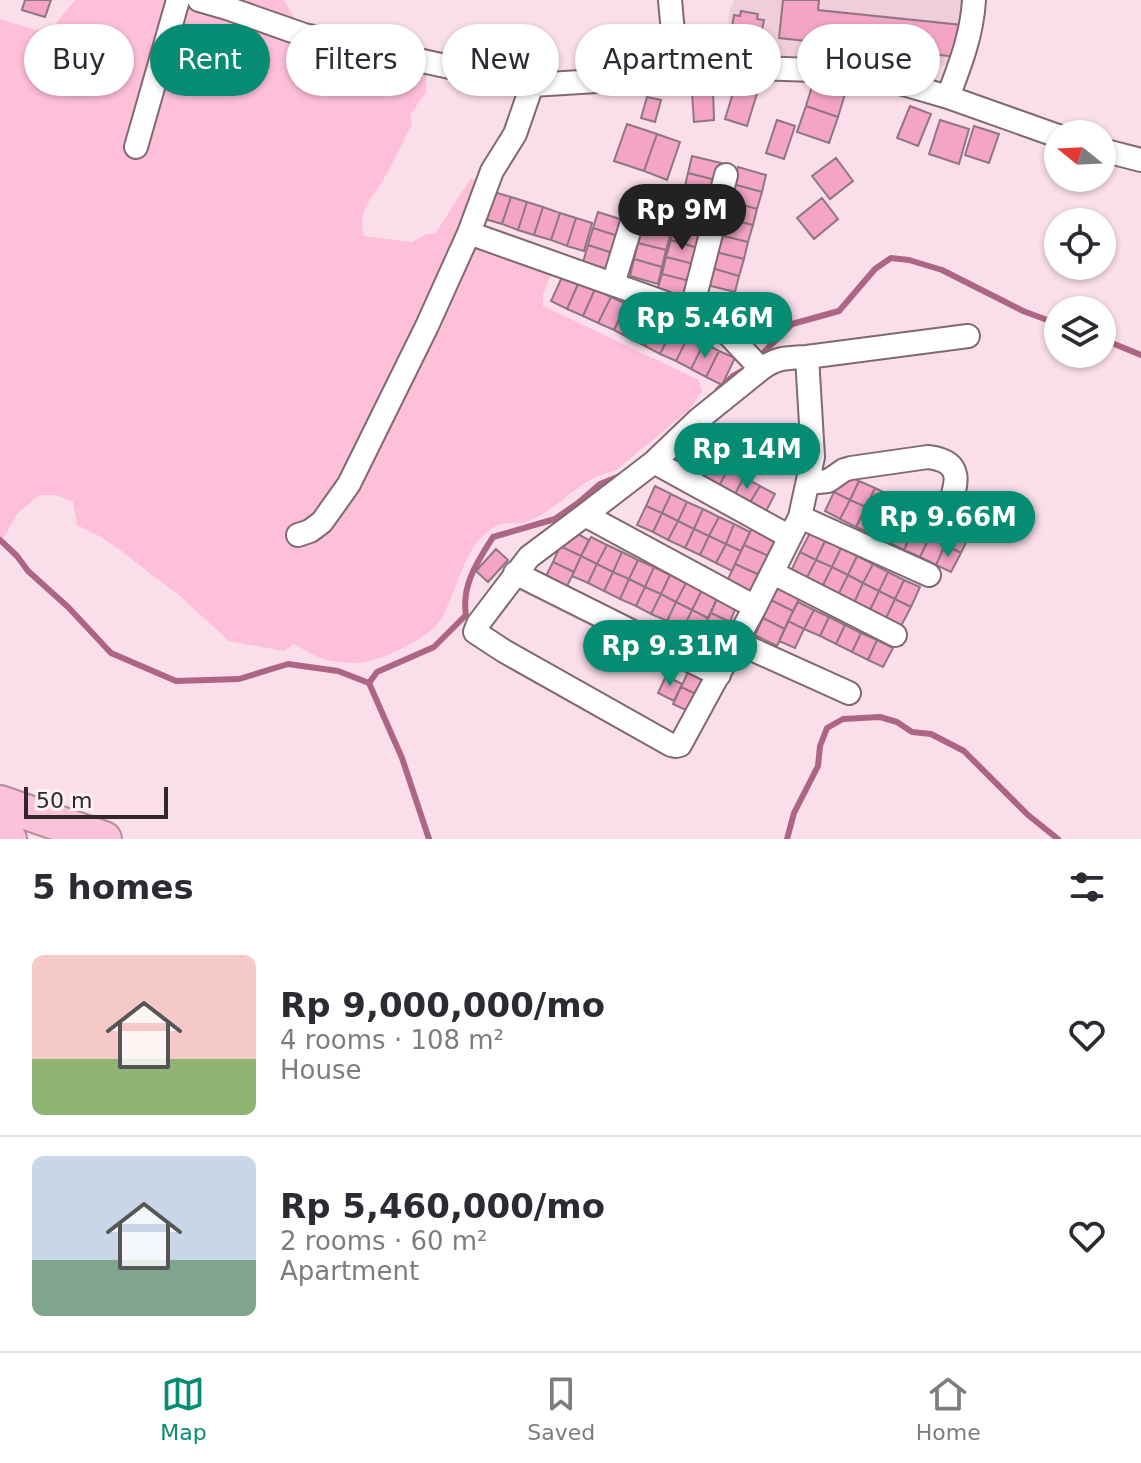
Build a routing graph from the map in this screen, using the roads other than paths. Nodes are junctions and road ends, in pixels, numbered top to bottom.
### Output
1 (178, 0) edge
2 (199, 0) edge
3 (670, 0) edge
4 (970, 1) edge
5 (672, 24) edge
6 (442, 65) edge
7 (781, 69) edge
8 (528, 96) edge
9 (948, 97) junction
10 (1044, 131) edge
11 (136, 147) dead end
12 (1116, 154) edge
13 (1141, 160) edge
14 (726, 175) dead end
15 (632, 222) dead end
16 (469, 233) junction
17 (613, 284) junction
18 (691, 312) junction
19 (968, 336) dead end
20 (807, 357) junction
21 (755, 364) junction
22 (654, 462) junction
23 (808, 483) junction
24 (585, 515) junction
25 (800, 517) junction
26 (945, 518) dead end
27 (298, 535) dead end
28 (790, 537) junction
29 (515, 573) junction
30 (773, 573) junction
31 (929, 575) dead end
32 (755, 607) junction
33 (895, 635) dead end
34 (736, 642) junction
35 (719, 675) junction
36 (849, 693) dead end
37 (0, 803) edge
38 (0, 836) edge
39 (9, 839) edge
40 (104, 839) edge

1 - 11 street
2 - 6 street
3 - 5 street
4 - 9 street
7 - 9 street
8 - 16 street
9 - 10 street
12 - 13 street
14 - 18 street
15 - 17 street
16 - 17 street
16 - 27 street
17 - 18 street
18 - 21 street
19 - 20 street
20 - 21 street
20 - 23 street
21 - 22 street
22 - 24 street
22 - 28 street
23 - 25 street
23 - 26 street
24 - 29 street
24 - 32 street
25 - 28 street
25 - 31 street
28 - 30 street
29 - 35 street
29 - 35 street
30 - 32 street
30 - 33 street
32 - 34 street
34 - 35 street
34 - 36 street
37 - 40 highway
38 - 39 highway

